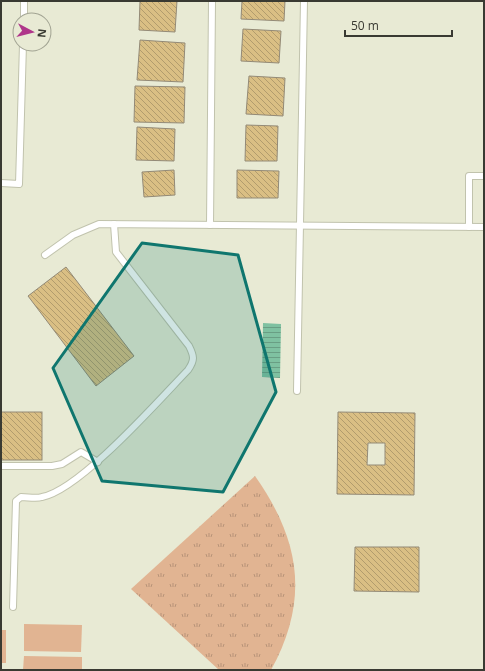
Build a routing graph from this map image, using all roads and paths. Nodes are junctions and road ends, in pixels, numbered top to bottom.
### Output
1 (24, 1) edge
2 (212, 1) edge
3 (304, 1) edge
4 (24, 12) edge
5 (23, 52) edge
6 (484, 176) edge
7 (1, 183) edge
8 (114, 224) junction
9 (210, 225) junction
10 (300, 226) junction
11 (469, 227) junction
12 (484, 227) edge
13 (45, 255) dead end
14 (297, 391) dead end
15 (98, 462) junction
16 (1, 466) edge
17 (13, 607) dead end

1 - 4 lane
2 - 9 lane
3 - 10 lane
5 - 7 lane
6 - 11 lane
8 - 9 lane
8 - 13 lane
8 - 15 lane
9 - 10 lane
10 - 11 lane
10 - 14 lane
11 - 12 lane
15 - 16 lane
15 - 17 lane

